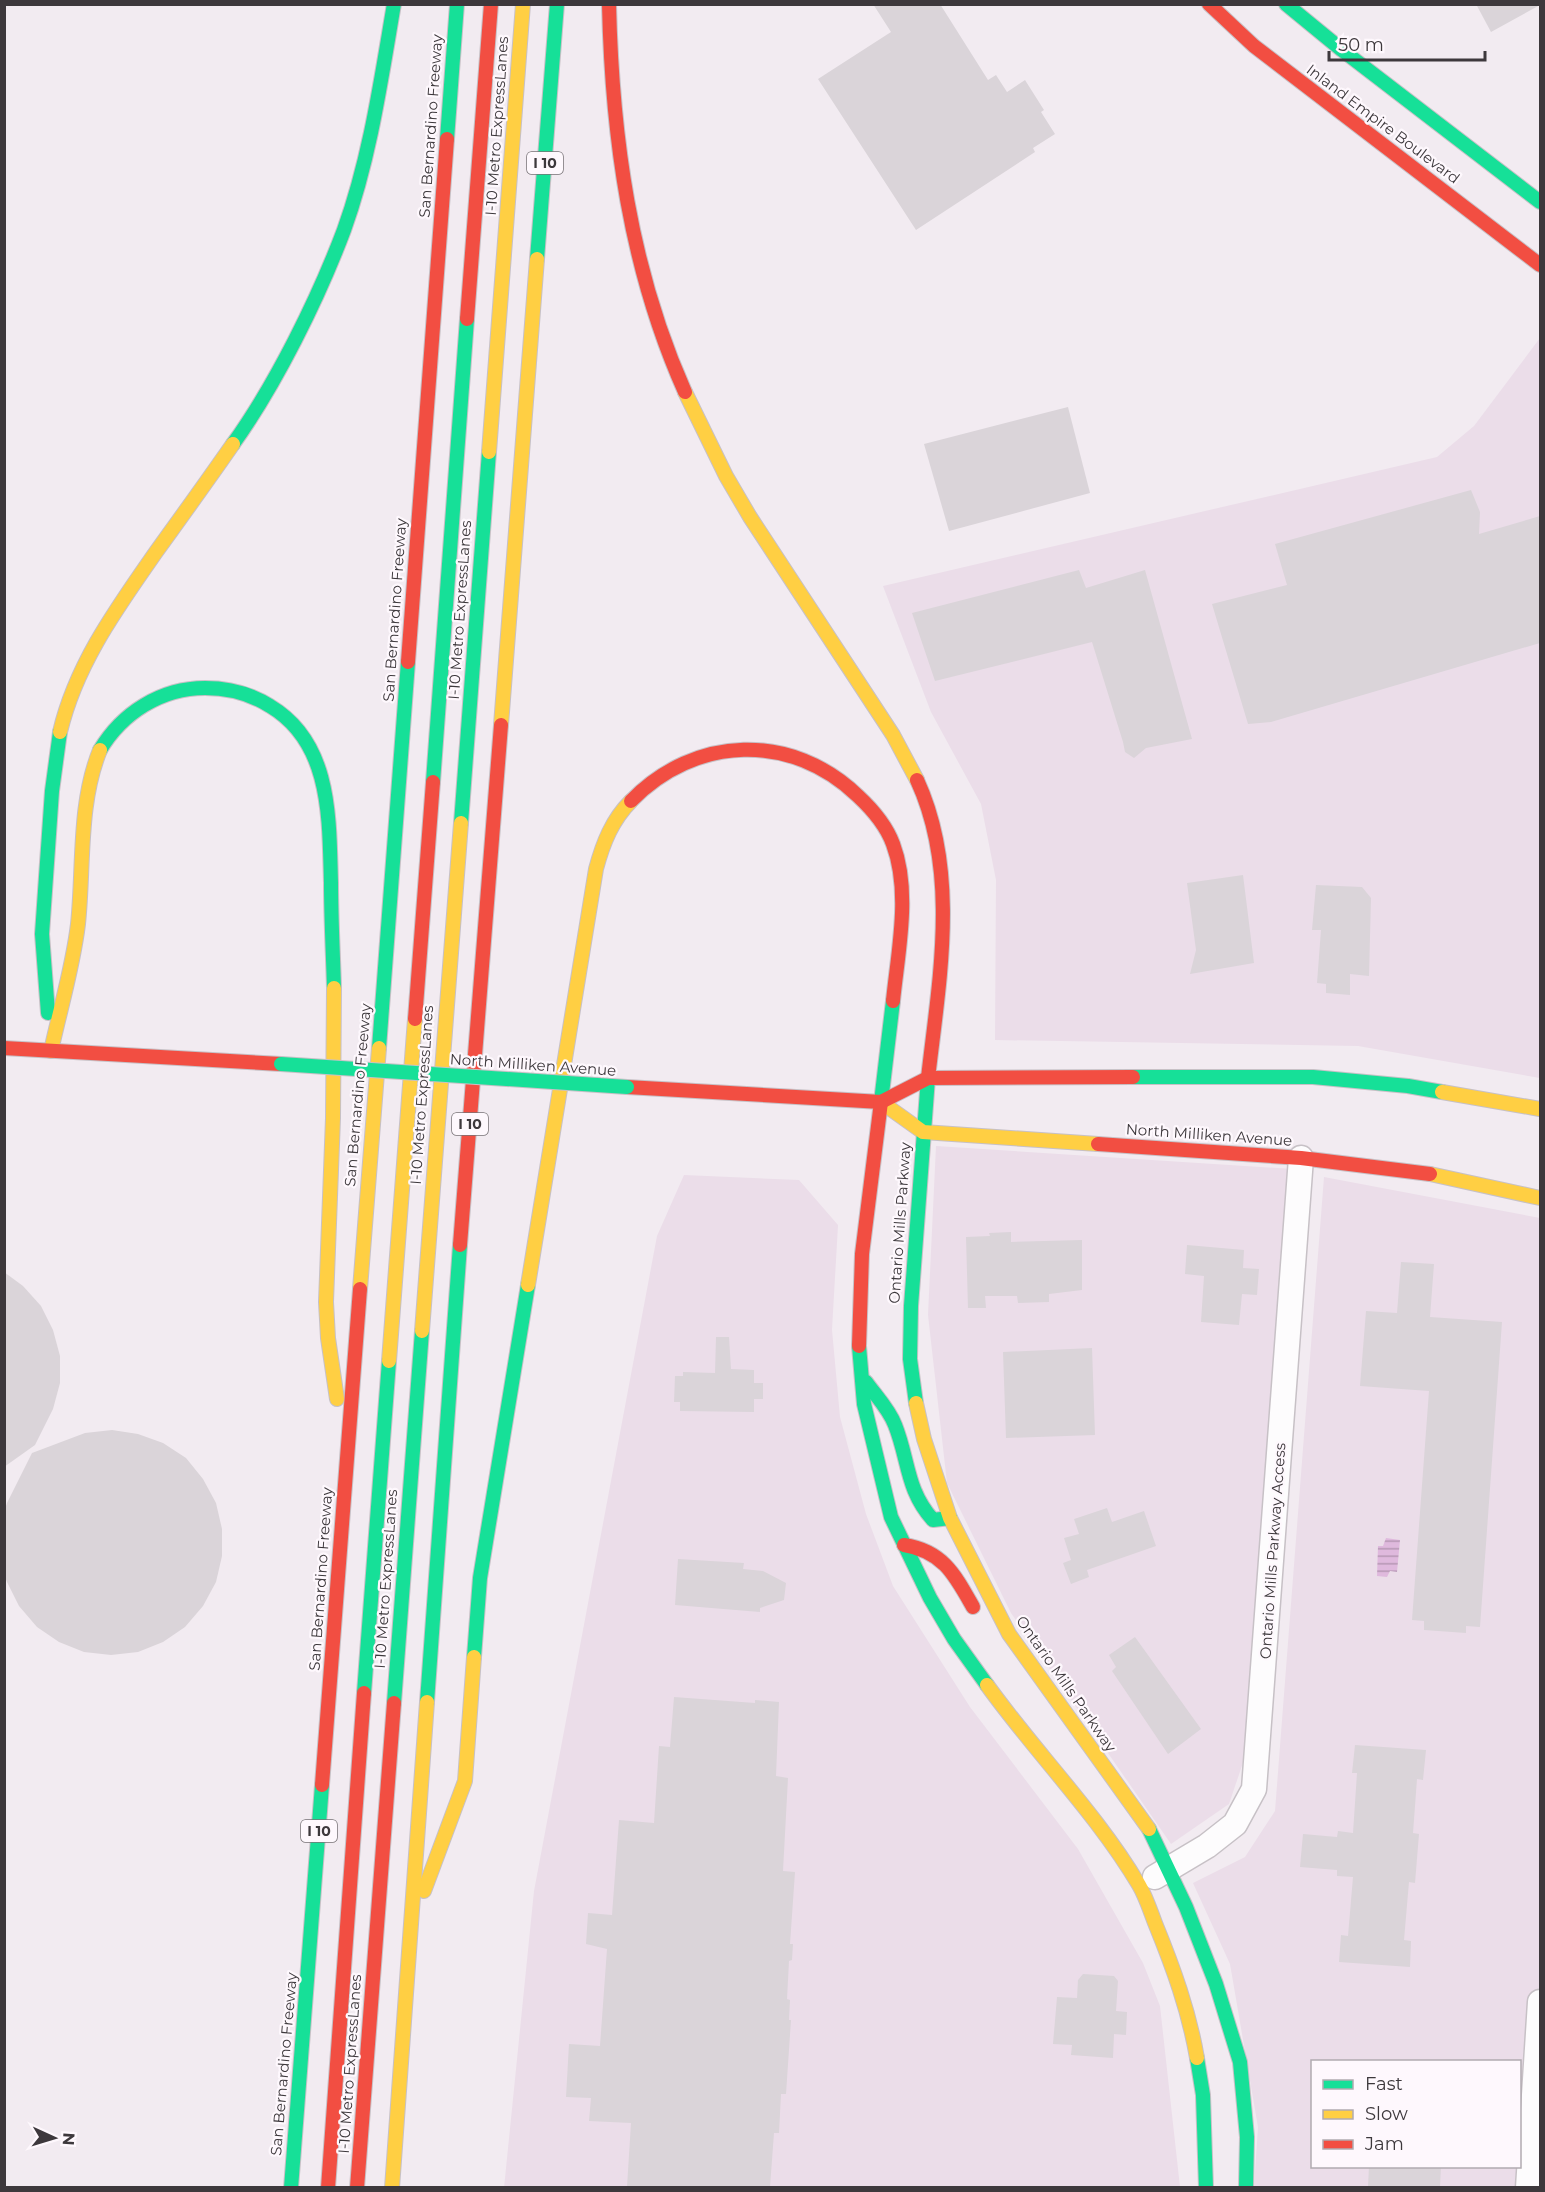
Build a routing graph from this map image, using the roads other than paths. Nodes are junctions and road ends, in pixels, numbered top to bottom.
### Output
1 (394, 4) edge
2 (457, 4) edge
3 (491, 4) edge
4 (523, 4) edge
5 (557, 4) edge
6 (609, 4) edge
7 (1209, 4) edge
8 (1286, 4) edge
9 (1540, 202) edge
10 (1540, 265) edge
11 (4, 1048) edge
12 (51, 1051) junction
13 (928, 1078) junction
14 (880, 1102) junction
15 (1540, 1109) edge
16 (923, 1132) junction
17 (1301, 1158) junction
18 (1540, 1198) edge
19 (861, 1376) junction
20 (345, 1475) junction
21 (950, 1518) junction
22 (904, 1545) junction
23 (982, 1623) dead end
24 (1021, 1678) dead end
25 (1046, 1688) junction
26 (1168, 1868) junction
27 (1140, 1887) junction
28 (411, 1926) junction
29 (1540, 2002) edge
30 (1199, 2063) junction
31 (1215, 2090) dead end
32 (291, 2187) edge
33 (328, 2187) edge
34 (357, 2187) edge
35 (392, 2187) edge
36 (1206, 2187) edge
37 (1246, 2187) edge
38 (1528, 2187) edge

1 - 12 main road
2 - 20 main road, San Bernardino Freeway / I 10
3 - 33 main road, I-10 Metro ExpressLanes
4 - 34 main road, I-10 Metro ExpressLanes
5 - 28 main road, I 10
6 - 13 main road, Ontario Mills Parkway
7 - 10 main road, Inland Empire Boulevard
8 - 9 main road
11 - 12 main road, North Milliken Avenue
12 - 14 main road, North Milliken Avenue, bridge
12 - 20 main road
13 - 14 main road, North Milliken Avenue
13 - 15 main road, North Milliken Avenue
13 - 16 main road, Ontario Mills Parkway
14 - 16 main road
14 - 19 main road, Ontario Mills Parkway
14 - 28 main road, Ontario Mills Parkway
16 - 17 main road, North Milliken Avenue
16 - 21 main road, Ontario Mills Parkway
17 - 18 main road, North Milliken Avenue
17 - 26 street, Ontario Mills Parkway Access
19 - 21 main road
19 - 22 main road, Ontario Mills Parkway
20 - 32 main road, San Bernardino Freeway / I 10
21 - 25 main road, Ontario Mills Parkway
22 - 23 main road
22 - 27 main road, Ontario Mills Parkway
24 - 25 main road
25 - 26 main road, Ontario Mills Parkway
26 - 27 street, Ontario Mills Parkway Access
26 - 37 main road, Ontario Mills Parkway
27 - 30 main road, Ontario Mills Parkway
28 - 35 main road, I 10
29 - 38 street
30 - 31 main road
30 - 36 main road, Ontario Mills Parkway

